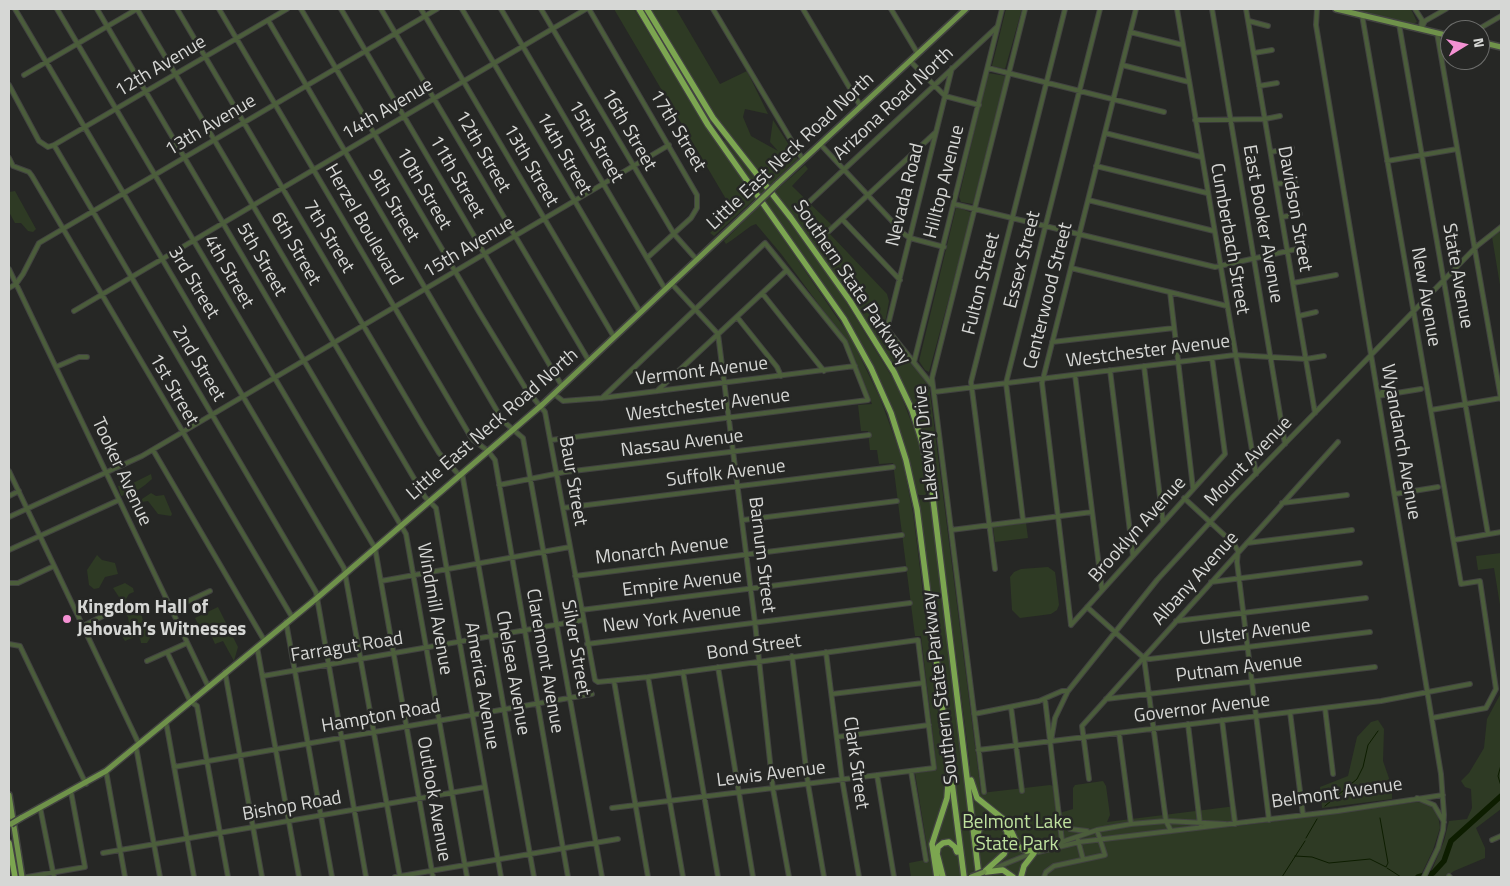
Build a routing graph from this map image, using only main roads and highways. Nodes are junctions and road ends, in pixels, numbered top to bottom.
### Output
1 (639, 9) edge
2 (647, 9) edge
3 (966, 9) edge
4 (1336, 9) edge
5 (1440, 34) edge
6 (965, 759) junction
7 (949, 761) junction
8 (9, 795) edge
9 (9, 826) edge
10 (9, 843) edge
11 (976, 849) junction
12 (1040, 849) road end
13 (1034, 853) road end
14 (962, 862) junction
15 (980, 876) edge
16 (15, 877) edge
17 (22, 877) edge
18 (938, 877) edge
19 (964, 877) edge
20 (971, 877) edge
21 (1013, 877) edge
22 (1021, 877) edge

1 - 7 highway, Southern State Parkway
2 - 6 highway, Southern State Parkway
3 - 9 main road, Little East Neck Road North, bridge
4 - 5 main road
6 - 11 highway, Southern State Parkway
6 - 12 highway
7 - 14 highway, Southern State Parkway
7 - 18 highway
8 - 17 main road
10 - 16 highway
11 - 15 highway, Southern State Parkway
11 - 15 highway
13 - 22 highway
14 - 18 highway
14 - 19 highway, Southern State Parkway
15 - 20 main road, Belmont Avenue, bridge
15 - 21 highway

